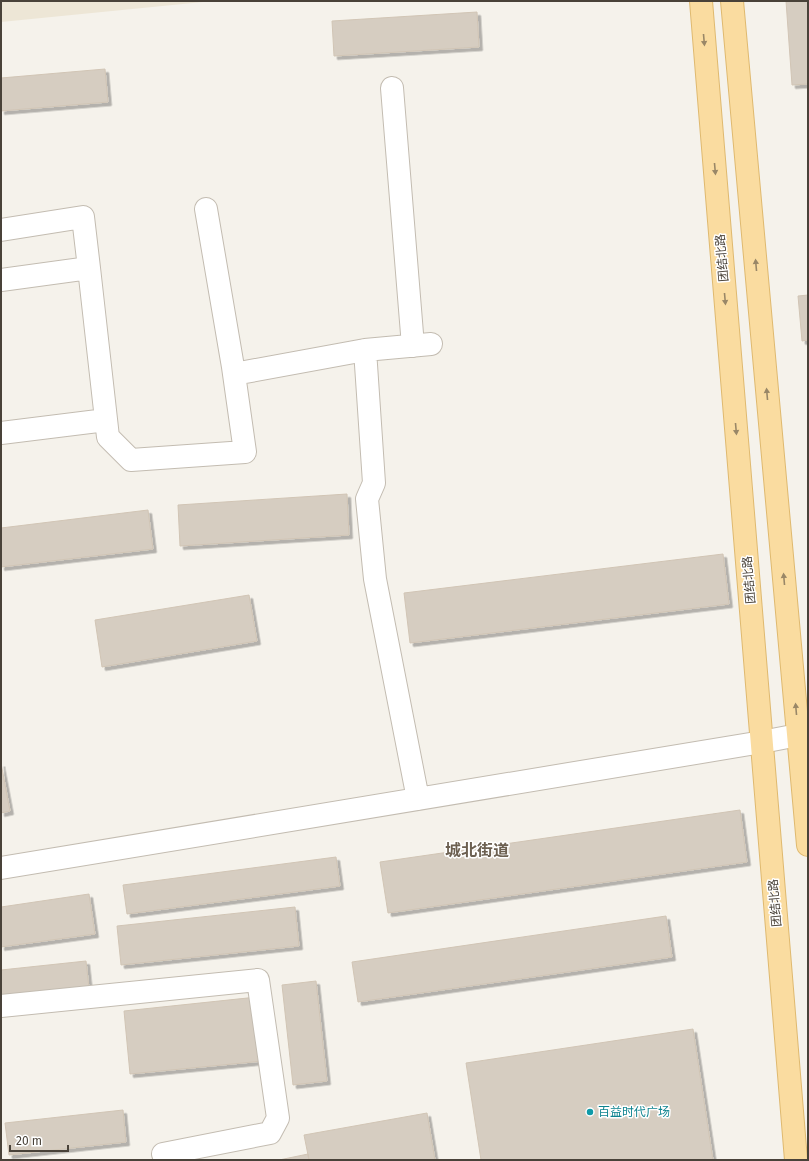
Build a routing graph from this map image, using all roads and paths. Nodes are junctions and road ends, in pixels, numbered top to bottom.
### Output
1 (701, 1) edge
2 (732, 1) edge
3 (392, 88) dead end
4 (206, 209) dead end
5 (1, 230) edge
6 (89, 268) junction
7 (1, 280) edge
8 (365, 350) junction
9 (234, 374) junction
10 (106, 420) junction
11 (1, 434) edge
12 (803, 733) edge
13 (762, 742) junction
14 (418, 799) junction
15 (808, 845) edge
16 (1, 868) edge
17 (1, 1006) edge
18 (163, 1154) dead end
19 (796, 1160) edge

1 -> 13 main road, 团结北路
12 -> 2 main road
3 - 8 street
4 - 9 street
5 - 6 street
6 - 7 street
6 - 10 street
8 - 9 street
8 - 14 street
9 - 10 street
10 - 11 street
12 - 13 street
12 - 15 main road
13 - 14 street
13 - 19 main road, 团结北路
14 - 16 street
17 - 18 street

